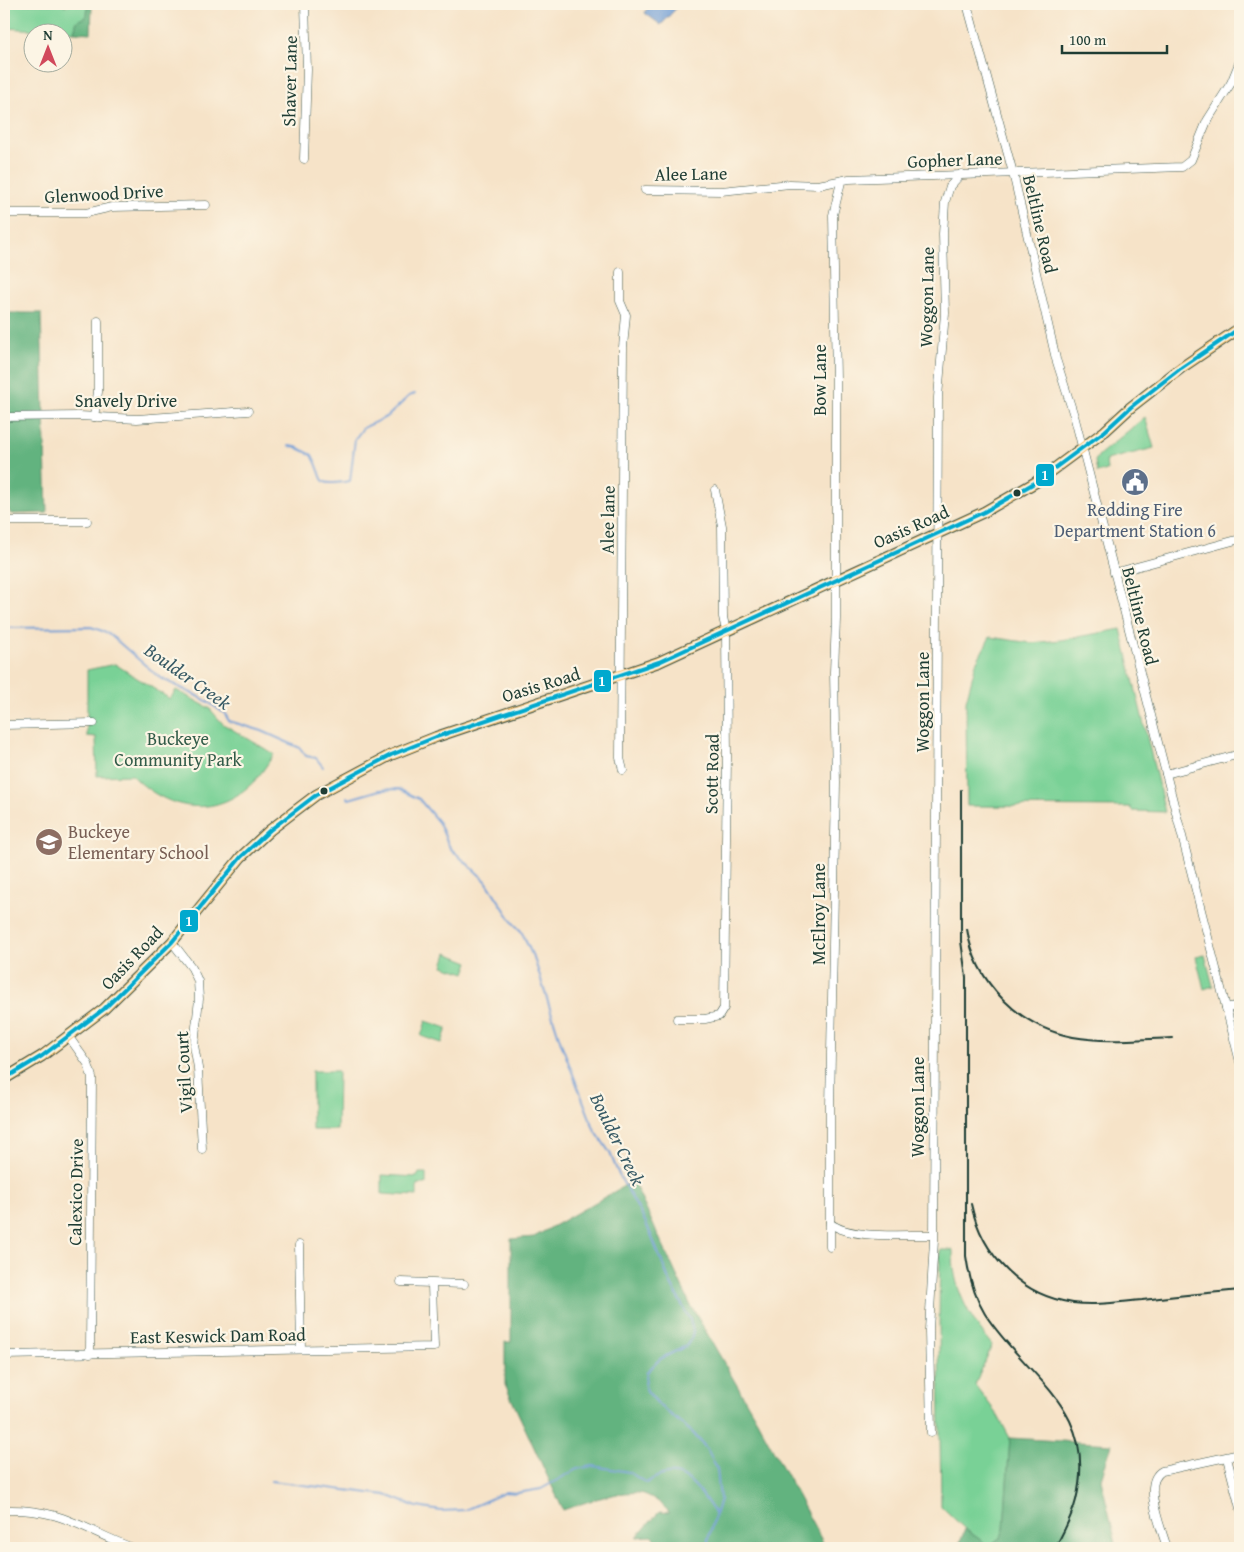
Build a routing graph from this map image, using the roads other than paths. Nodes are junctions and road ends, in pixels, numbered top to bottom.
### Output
1 (305, 4) edge
2 (967, 4) edge
3 (1240, 61) edge
4 (304, 159) dead end
5 (1013, 173) junction
6 (961, 174) junction
7 (841, 182) junction
8 (738, 189) joint
9 (645, 190) dead end
10 (206, 205) dead end
11 (4, 214) edge
12 (620, 272) dead end
13 (98, 322) dead end
14 (1240, 328) edge
15 (248, 412) dead end
16 (94, 416) junction
17 (4, 417) edge
18 (1082, 448) junction
19 (715, 490) dead end
20 (4, 521) edge
21 (88, 521) dead end
22 (937, 533) junction
23 (1240, 539) edge
24 (1114, 573) junction
25 (834, 580) junction
26 (726, 631) junction
27 (620, 676) junction
28 (94, 723) dead end
29 (4, 725) edge
30 (1240, 754) edge
31 (623, 770) dead end
32 (1166, 774) junction
33 (172, 942) junction
34 (1240, 1005) edge
35 (1226, 1008) junction
36 (677, 1019) dead end
37 (69, 1037) junction
38 (1240, 1062) edge
39 (4, 1079) edge
40 (202, 1149) dead end
41 (830, 1223) junction
42 (934, 1235) junction
43 (300, 1245) dead end
44 (830, 1247) dead end
45 (401, 1282) dead end
46 (464, 1284) dead end
47 (432, 1285) junction
48 (301, 1349) junction
49 (90, 1354) junction
50 (4, 1355) edge
51 (931, 1433) dead end
52 (1240, 1454) edge
53 (1227, 1458) junction
54 (1240, 1508) edge
55 (4, 1510) edge
56 (133, 1548) edge
57 (1167, 1548) edge

1 - 4 street, Shaver Lane
2 - 5 street, Beltline Road
3 - 5 street, Gopher Lane
5 - 6 street, Gopher Lane
5 - 18 street, Beltline Road
6 - 7 street, Gopher Lane
6 - 22 street, Woggon Lane
7 - 8 street, Gopher Lane
7 - 25 street, Bow Lane
8 - 9 street, Alee Lane
10 - 11 street, Glenwood Drive
12 - 27 street, Alee lane
13 - 16 street
14 - 18 main road, Oasis Road
15 - 16 street, Snavely Drive
16 - 17 street, Snavely Drive
18 - 22 main road, Oasis Road
18 - 24 street, Beltline Road
19 - 26 street, Scott Road
20 - 21 street
22 - 25 main road, Oasis Road
22 - 42 street, Woggon Lane
23 - 24 street
24 - 32 street, Beltline Road
25 - 26 main road, Oasis Road
25 - 41 street, McElroy Lane
26 - 27 main road, Oasis Road
26 - 36 street, Scott Road
27 - 31 street, Alee lane
27 - 33 main road, Oasis Road
28 - 29 street
30 - 32 street
32 - 35 street, Beltline Road
33 - 37 main road, Oasis Road
33 - 40 street, Vigil Court
34 - 35 street
35 - 38 street, Beltline Road
37 - 39 main road, Oasis Road
37 - 49 street, Calexico Drive
41 - 42 street
41 - 44 street, McElroy Lane
42 - 51 street, Woggon Lane
43 - 48 street
45 - 47 street
46 - 47 street
47 - 48 street, East Keswick Dam Road
48 - 49 street, East Keswick Dam Road
49 - 50 street, East Keswick Dam Road
52 - 53 street
53 - 54 street
53 - 57 street
55 - 56 street

